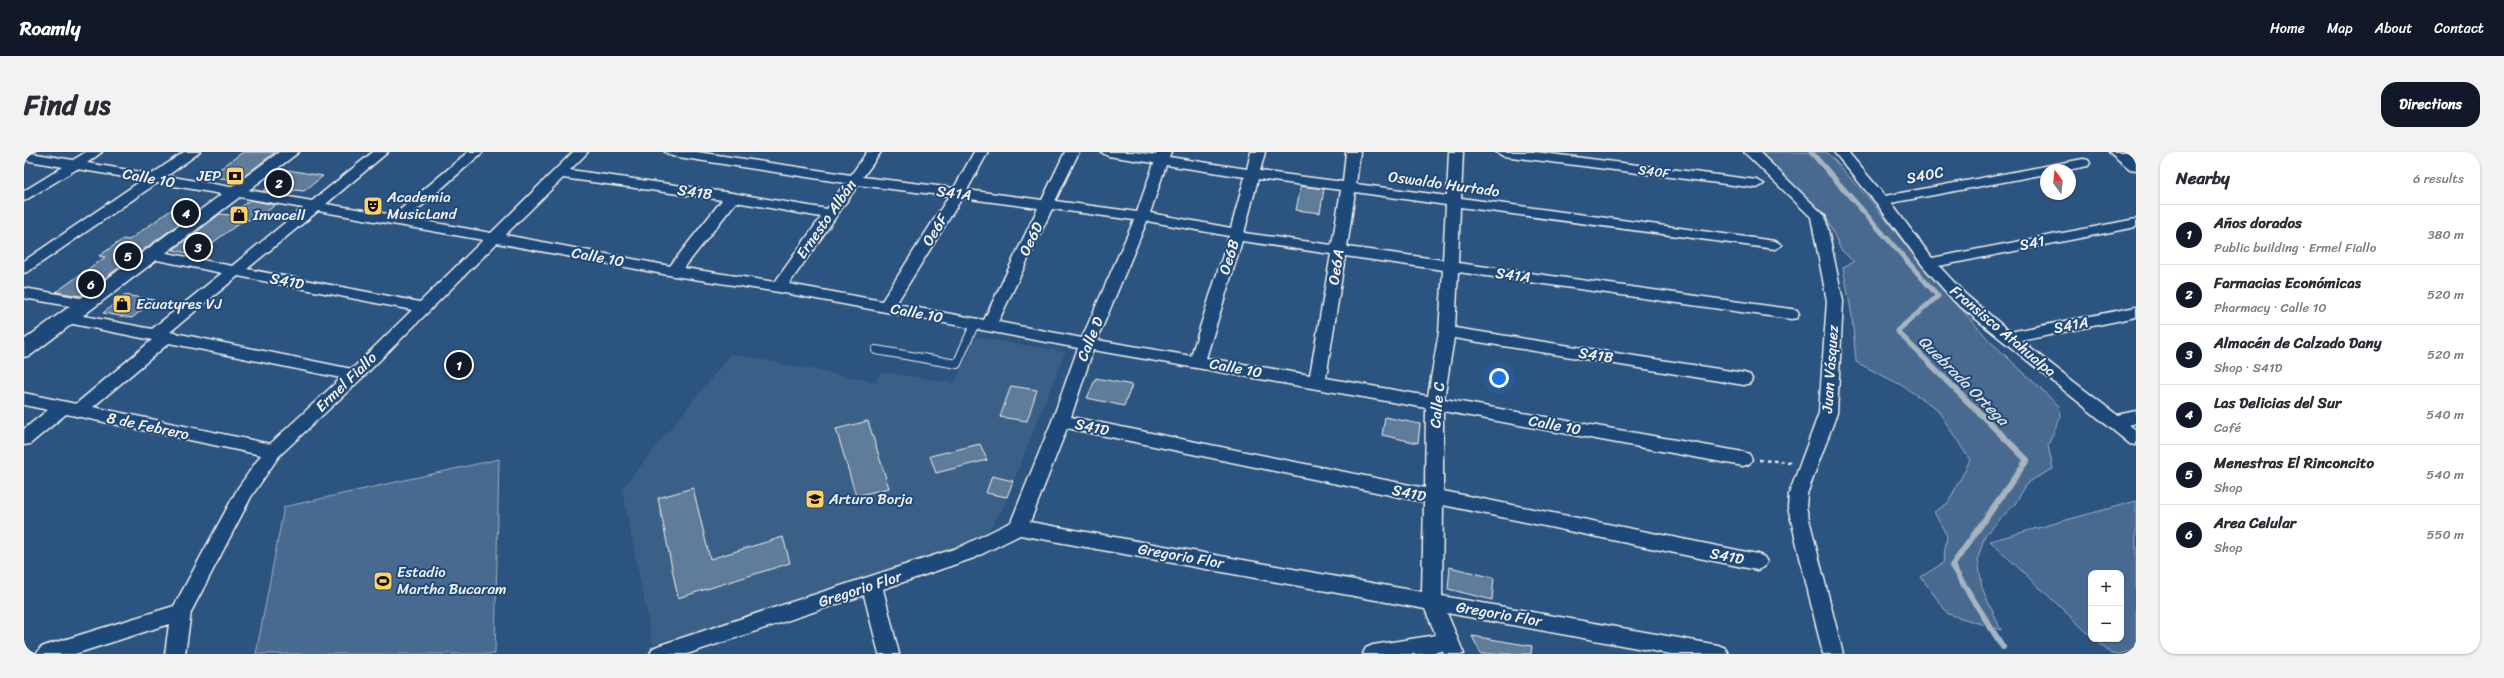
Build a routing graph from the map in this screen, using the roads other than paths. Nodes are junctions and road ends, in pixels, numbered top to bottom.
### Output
1 (95, 152) edge
2 (193, 152) edge
3 (290, 152) edge
4 (381, 152) edge
5 (476, 152) edge
6 (581, 152) edge
7 (672, 152) edge
8 (768, 152) edge
9 (874, 152) edge
10 (981, 152) edge
11 (1072, 152) edge
12 (1108, 152) edge
13 (1258, 152) edge
14 (1353, 152) edge
15 (1456, 152) edge
16 (1503, 152) edge
17 (1752, 152) edge
18 (1841, 152) edge
19 (2118, 152) edge
20 (24, 156) edge
21 (1162, 156) edge
22 (2083, 163) dead end
23 (75, 164) junction
24 (2076, 164) edge
25 (2136, 164) edge
26 (757, 165) junction
27 (2040, 171) edge
28 (560, 173) junction
29 (1251, 174) junction
30 (152, 179) junction
31 (854, 179) junction
32 (1757, 184) dead end
33 (1349, 188) junction
34 (236, 193) junction
35 (958, 193) junction
36 (24, 197) edge
37 (732, 197) junction
38 (1882, 201) junction
39 (1453, 203) junction
40 (1047, 204) junction
41 (314, 205) junction
42 (830, 214) junction
43 (1142, 217) junction
44 (397, 220) junction
45 (2136, 223) edge
46 (1236, 234) junction
47 (492, 238) junction
48 (1775, 245) dead end
49 (1339, 250) junction
50 (152, 255) junction
51 (1928, 263) junction
52 (1450, 266) junction
53 (24, 268) edge
54 (233, 270) junction
55 (674, 271) junction
56 (779, 286) junction
57 (24, 294) edge
58 (86, 304) junction
59 (422, 307) junction
60 (886, 308) junction
61 (2136, 312) edge
62 (1791, 314) dead end
63 (68, 318) junction
64 (982, 324) junction
65 (1447, 332) junction
66 (162, 335) junction
67 (2007, 338) junction
68 (1087, 344) junction
69 (24, 350) edge
70 (876, 350) dead end
71 (1197, 362) junction
72 (355, 375) junction
73 (1744, 379) dead end
74 (1317, 382) junction
75 (24, 399) edge
76 (1436, 403) junction
77 (70, 410) junction
78 (2136, 416) edge
79 (1061, 421) junction
80 (2114, 422) junction
81 (24, 439) edge
82 (2136, 439) edge
83 (273, 451) junction
84 (1743, 459) road end
85 (1433, 498) junction
86 (1018, 527) junction
87 (1758, 562) dead end
88 (872, 586) junction
89 (1432, 602) junction
90 (181, 612) junction
91 (1452, 647) edge
92 (47, 654) edge
93 (175, 654) edge
94 (660, 654) edge
95 (889, 654) edge
96 (1373, 654) edge
97 (1718, 654) edge
98 (1832, 654) edge

1 - 23 street
2 - 30 street
3 - 34 street
4 - 41 street
5 - 44 street
6 - 28 street, Ermel Fiallo
7 - 26 street, S41A
8 - 26 street
9 - 31 street, Ernesto Albán
10 - 35 street, Oe6F
11 - 40 street, Oe6D
12 - 21 street, Oswaldo Hurtado
13 - 29 street, Oe6B
14 - 33 street, Oe6A
15 - 39 street, Calle C
16 - 32 street, S40F
17 - 98 street, Juan Vásquez
18 - 38 street, Fransisco Atahualpa
19 - 25 street
20 - 23 street, Calle 10
21 - 29 street, Oswaldo Hurtado
21 - 43 street, Calle D
22 - 24 street, S40C
23 - 30 street, Calle 10
23 - 36 street
26 - 31 street, S41A
27 - 38 street, S40C
28 - 37 street, S41B
28 - 47 street, Ermel Fiallo
29 - 33 street, Oswaldo Hurtado
29 - 46 street, Oe6B
30 - 34 street, Calle 10
30 - 53 street
31 - 35 street, S41A
31 - 42 street, Ernesto Albán
33 - 39 street, Oswaldo Hurtado
33 - 49 street, Oe6A
34 - 41 street, Calle 10
34 - 50 street
35 - 40 street, S41A
35 - 60 street, Oe6F
37 - 42 street, S41B
37 - 55 street
38 - 51 street, Fransisco Atahualpa
39 - 48 street, Oswaldo Hurtado
39 - 52 street, Calle C
40 - 43 street, S41A
40 - 64 street, Oe6D
41 - 44 street, Calle 10
41 - 54 street
42 - 56 street, Ernesto Albán
43 - 46 street, S41A
43 - 68 street, Calle D
44 - 47 street, Calle 10
45 - 51 street, S41
46 - 49 street, S41A
46 - 71 street, Oe6B
47 - 55 street, Calle 10
47 - 59 street, Ermel Fiallo
49 - 52 street, S41A
49 - 74 street, Oe6A
50 - 54 street, S41D
50 - 58 street
51 - 67 street, Fransisco Atahualpa
52 - 62 street, S41A
52 - 65 street, Calle C
54 - 59 street, S41D
54 - 66 street
55 - 56 street, Calle 10
56 - 60 street, Calle 10
57 - 58 street
58 - 63 street
59 - 72 street, Ermel Fiallo
60 - 64 street, Calle 10
61 - 67 street, S41A
63 - 66 street
63 - 69 street
64 - 68 street, Calle 10
64 - 70 lane
65 - 73 street, S41B
65 - 76 street, Calle C
66 - 72 street
66 - 77 street
67 - 80 street, Fransisco Atahualpa
68 - 71 street, Calle 10
68 - 79 street, Calle D
71 - 74 street, Calle 10
72 - 83 street, Ermel Fiallo
74 - 76 street, Calle 10
75 - 77 street, 8 de Febrero
76 - 84 street, Calle 10
76 - 85 street, Calle C
77 - 81 street
77 - 83 street, 8 de Febrero
78 - 80 street
79 - 85 street, S41D
79 - 86 street, Calle D
80 - 82 street, Fransisco Atahualpa
83 - 90 street, Ermel Fiallo
85 - 87 street, S41D
85 - 89 street, Calle C
86 - 88 street, Gregorio Flor
86 - 89 street, Gregorio Flor
88 - 94 street, Gregorio Flor
88 - 95 street
89 - 91 street, Calle C
89 - 97 street, Gregorio Flor
90 - 92 street
90 - 93 street, Ermel Fiallo
91 - 96 street

